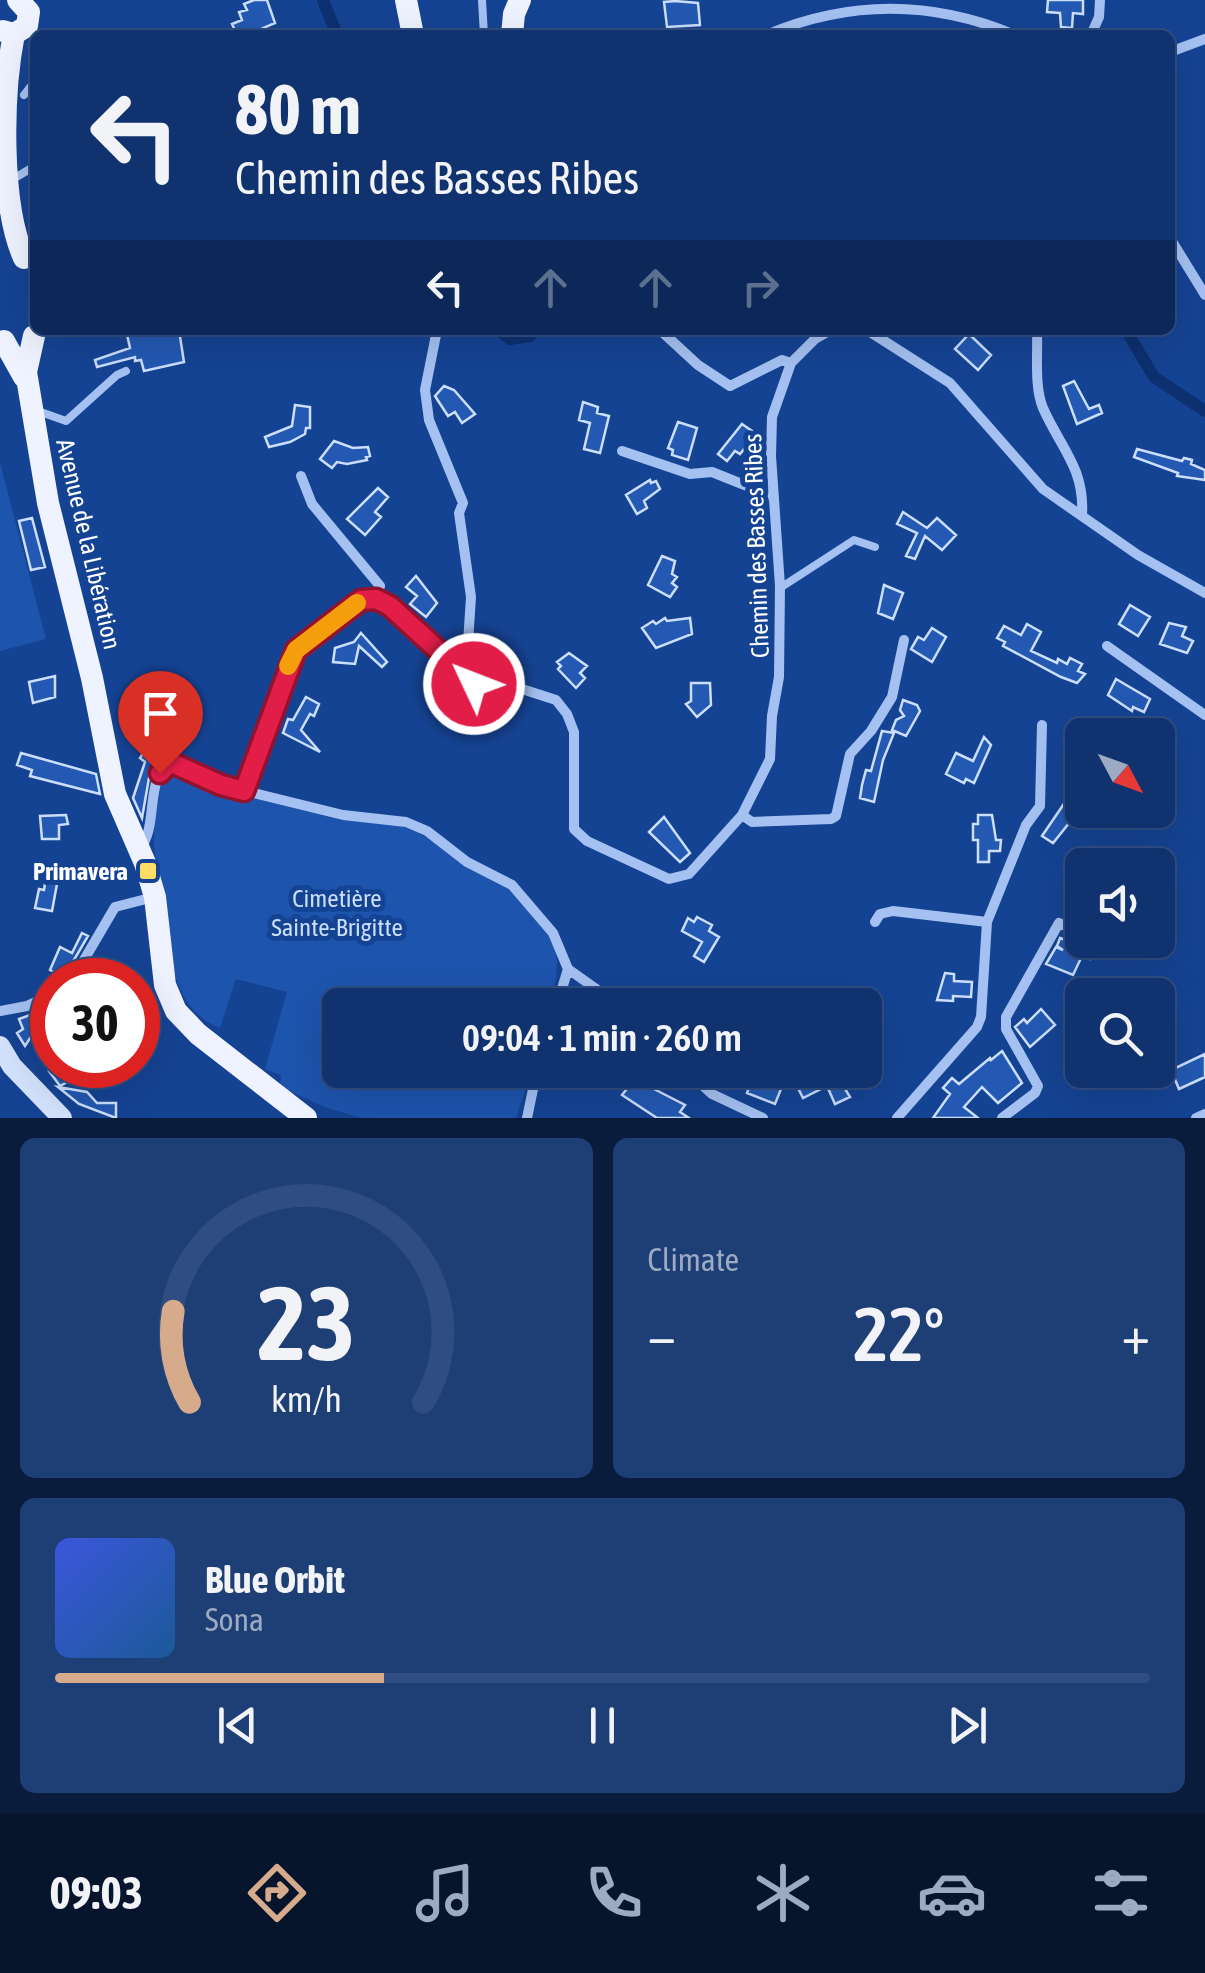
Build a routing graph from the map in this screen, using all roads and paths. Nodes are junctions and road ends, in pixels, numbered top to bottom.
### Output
1 (406, 0) edge
2 (482, 0) edge
3 (1100, 0) edge
4 (517, 1) edge
5 (0, 5) edge
6 (16, 20) edge
7 (412, 30) edge
8 (484, 30) edge
9 (513, 30) edge
10 (777, 30) edge
11 (1004, 30) edge
12 (1093, 30) edge
13 (1205, 39) edge
14 (1175, 50) edge
15 (30, 87) edge
16 (24, 95) dead end
17 (30, 169) edge
18 (1, 185) edge
19 (1175, 246) edge
20 (20, 260) edge
21 (1205, 295) edge
22 (34, 335) edge
23 (37, 335) edge
24 (436, 335) edge
25 (665, 335) edge
26 (821, 335) edge
27 (874, 335) edge
28 (1038, 335) edge
29 (2, 341) edge
30 (791, 363) junction
31 (126, 371) dead end
32 (29, 398) junction
33 (622, 451) dead end
34 (301, 476) dead end
35 (774, 497) junction
36 (1082, 515) junction
37 (875, 547) dead end
38 (780, 588) junction
39 (1205, 593) edge
40 (376, 599) junction
41 (904, 640) dead end
42 (1107, 646) dead end
43 (474, 678) junction
44 (1205, 715) edge
45 (1042, 725) dead end
46 (244, 791) junction
47 (742, 815) junction
48 (140, 849) junction
49 (155, 896) junction
50 (876, 922) dead end
51 (987, 922) junction
52 (1065, 926) edge
53 (85, 958) edge
54 (568, 969) junction
55 (562, 988) edge
56 (595, 988) edge
57 (30, 1004) edge
58 (0, 1011) edge
59 (0, 1046) edge
60 (533, 1088) edge
61 (706, 1088) edge
62 (1205, 1114) edge
63 (62, 1118) edge
64 (306, 1118) edge
65 (527, 1118) edge
66 (762, 1118) edge
67 (896, 1118) edge
68 (1002, 1118) edge
69 (1196, 1118) edge

1 - 7 main road
2 - 8 lane
3 - 12 street
4 - 9 main road
5 - 6 main road
6 - 18 main road
10 - 11 street
13 - 14 street
15 - 16 lane
17 - 18 lane
18 - 20 main road
19 - 21 street
22 - 29 main road
23 - 32 main road, Avenue de la Libération
24 - 43 street
25 - 30 street
26 - 30 street
27 - 36 street
28 - 36 street
29 - 32 main road, Avenue de la Libération
30 - 35 street, Chemin des Basses Ribes
31 - 32 lane
32 - 48 main road, Avenue de la Libération
33 - 35 street
34 - 40 street
35 - 38 street, Chemin des Basses Ribes
36 - 39 street
37 - 38 lane
38 - 47 street, Chemin des Basses Ribes
40 - 43 street, Chemin des Basses Ribes
40 - 46 street
41 - 47 street
42 - 44 street
43 - 47 street, Chemin des Basses Ribes
45 - 51 street
46 - 48 street
46 - 54 street
48 - 49 main road, Avenue de la Libération
49 - 53 street
49 - 64 main road, Avenue de la Libération
50 - 51 street
51 - 67 street
52 - 68 street
54 - 55 street
54 - 56 street
57 - 58 street
59 - 63 street
60 - 65 street
61 - 66 street
62 - 69 street

